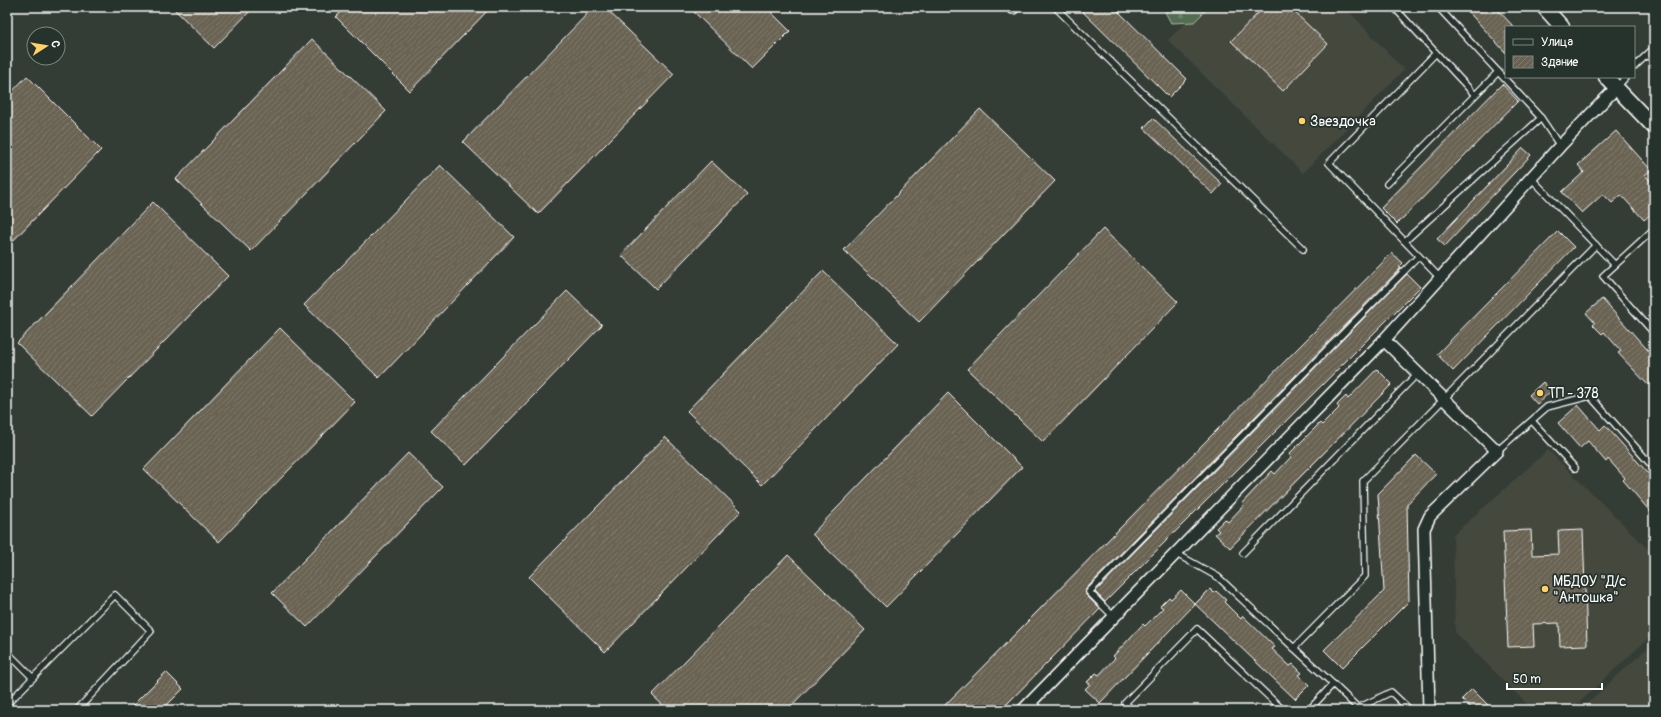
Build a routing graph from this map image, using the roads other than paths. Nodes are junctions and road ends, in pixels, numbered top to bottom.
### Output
1 (1055, 7) edge
2 (1394, 7) edge
3 (1438, 7) edge
4 (1544, 7) edge
5 (1561, 26) edge
6 (1654, 48) edge
7 (1436, 53) junction
8 (1635, 66) edge
9 (1498, 72) junction
10 (1607, 78) edge
11 (1625, 78) edge
12 (1616, 88) junction
13 (1475, 95) junction
14 (1541, 118) junction
15 (1654, 127) edge
16 (1560, 146) junction
17 (1531, 178) junction
18 (1386, 184) dead end
19 (1653, 232) edge
20 (1405, 241) junction
21 (1596, 245) junction
22 (1303, 249) dead end
23 (1420, 256) junction
24 (1615, 265) junction
25 (1440, 278) junction
26 (1654, 333) edge
27 (1384, 340) junction
28 (1418, 373) junction
29 (1444, 399) junction
30 (1532, 421) junction
31 (1497, 451) junction
32 (1575, 468) dead end
33 (1654, 468) edge
34 (1175, 553) junction
35 (1243, 553) dead end
36 (1114, 616) junction
37 (1294, 648) junction
38 (7, 652) edge
39 (33, 678) junction
40 (1333, 684) junction
41 (1031, 701) junction
42 (7, 704) edge
43 (77, 710) edge
44 (1023, 710) edge
45 (1040, 710) edge
46 (1132, 710) edge
47 (1283, 710) edge
48 (1308, 710) edge
49 (1410, 710) edge
50 (1428, 710) edge

1 - 22 lane
2 - 7 lane
3 - 9 lane
4 - 5 street
6 - 8 lane
7 - 13 lane
7 - 20 lane
9 - 13 lane
9 - 14 lane
10 - 12 street
11 - 12 lane
12 - 15 street
12 - 16 street
13 - 18 lane
14 - 16 lane
14 - 20 lane
16 - 17 street
17 - 21 lane
17 - 25 street
19 - 24 lane
20 - 23 lane
21 - 24 lane
21 - 29 lane
23 - 25 lane
23 - 36 lane
24 - 26 lane
25 - 27 street
27 - 28 street
27 - 34 street
28 - 29 street
28 - 35 lane
29 - 31 street
29 - 37 lane
30 - 31 lane
30 - 32 lane
30 - 33 lane
31 - 50 street
34 - 36 street
34 - 37 lane
36 - 41 street
37 - 40 lane
38 - 39 lane
39 - 42 lane
39 - 43 lane
40 - 48 lane
40 - 49 lane
41 - 44 street
41 - 45 lane
46 - 47 lane

